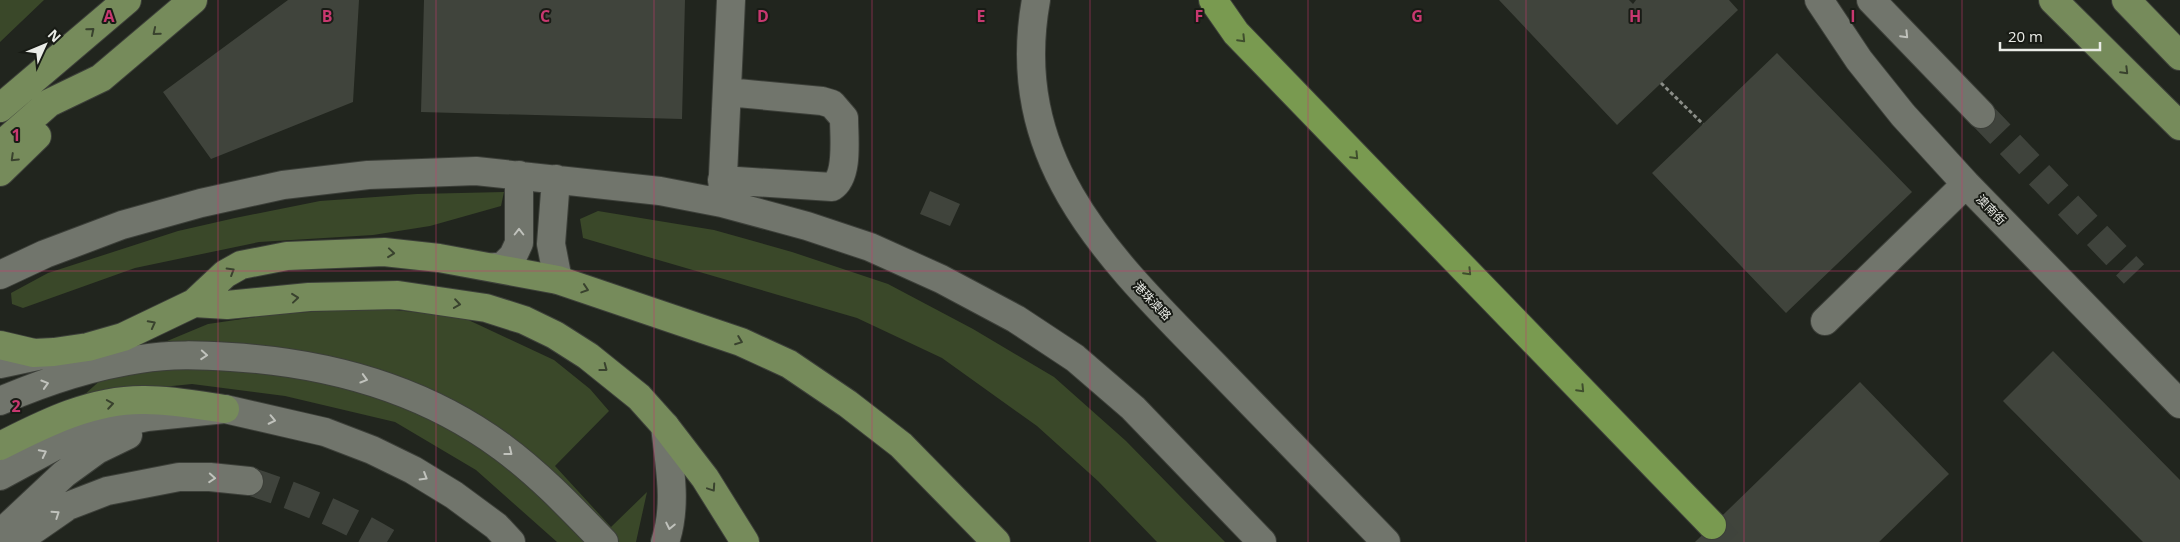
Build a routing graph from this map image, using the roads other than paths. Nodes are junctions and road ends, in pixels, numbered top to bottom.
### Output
1 (127, 0) edge
2 (193, 0) edge
3 (731, 0) edge
4 (1036, 0) edge
5 (1213, 0) edge
6 (1819, 0) edge
7 (1871, 0) edge
8 (2053, 0) edge
9 (2126, 0) edge
10 (2180, 56) edge
11 (101, 78) junction
12 (727, 92) junction
13 (0, 108) edge
14 (1981, 114) tunnel mouth
15 (2180, 126) edge
16 (0, 146) edge
17 (0, 172) edge
18 (519, 175) junction
19 (556, 179) junction
20 (1966, 184) junction
21 (722, 191) junction
22 (494, 268) junction
23 (0, 275) edge
24 (558, 280) junction
25 (194, 303) junction
26 (1825, 321) dead end
27 (0, 345) edge
28 (54, 352) junction
29 (0, 364) edge
30 (0, 401) edge
31 (2180, 404) edge
32 (225, 409) junction
33 (187, 414) junction
34 (665, 426) junction
35 (0, 446) edge
36 (0, 476) edge
37 (250, 481) tunnel mouth
38 (1712, 526) tunnel mouth
39 (0, 534) edge
40 (16, 542) edge
41 (511, 542) edge
42 (604, 542) edge
43 (665, 542) edge
44 (745, 542) edge
45 (996, 542) edge
46 (1262, 542) edge
47 (1386, 542) edge

13 -> 1 main road
2 -> 11 main road
3 - 12 street
4 - 47 street, 港珠澳路
5 -> 38 highway
6 - 20 street, 澳南街
7 -> 14 street
8 -> 15 main road
9 - 10 main road
11 - 16 main road
11 -> 17 main road
12 - 21 street
12 - 21 street
18 - 19 street
22 -> 18 street
18 - 23 street
19 - 21 street
19 - 24 street
20 - 26 street
20 - 31 street, 澳南街
21 - 46 street
22 - 24 main road
25 -> 22 main road
24 -> 45 main road
28 -> 25 main road
25 -> 34 main road
27 - 28 main road
28 - 29 street
30 -> 42 street
32 - 33 street
35 -> 32 main road
32 -> 41 street
36 -> 33 street
33 - 39 street
34 -> 43 street
34 -> 44 main road
40 -> 37 street

